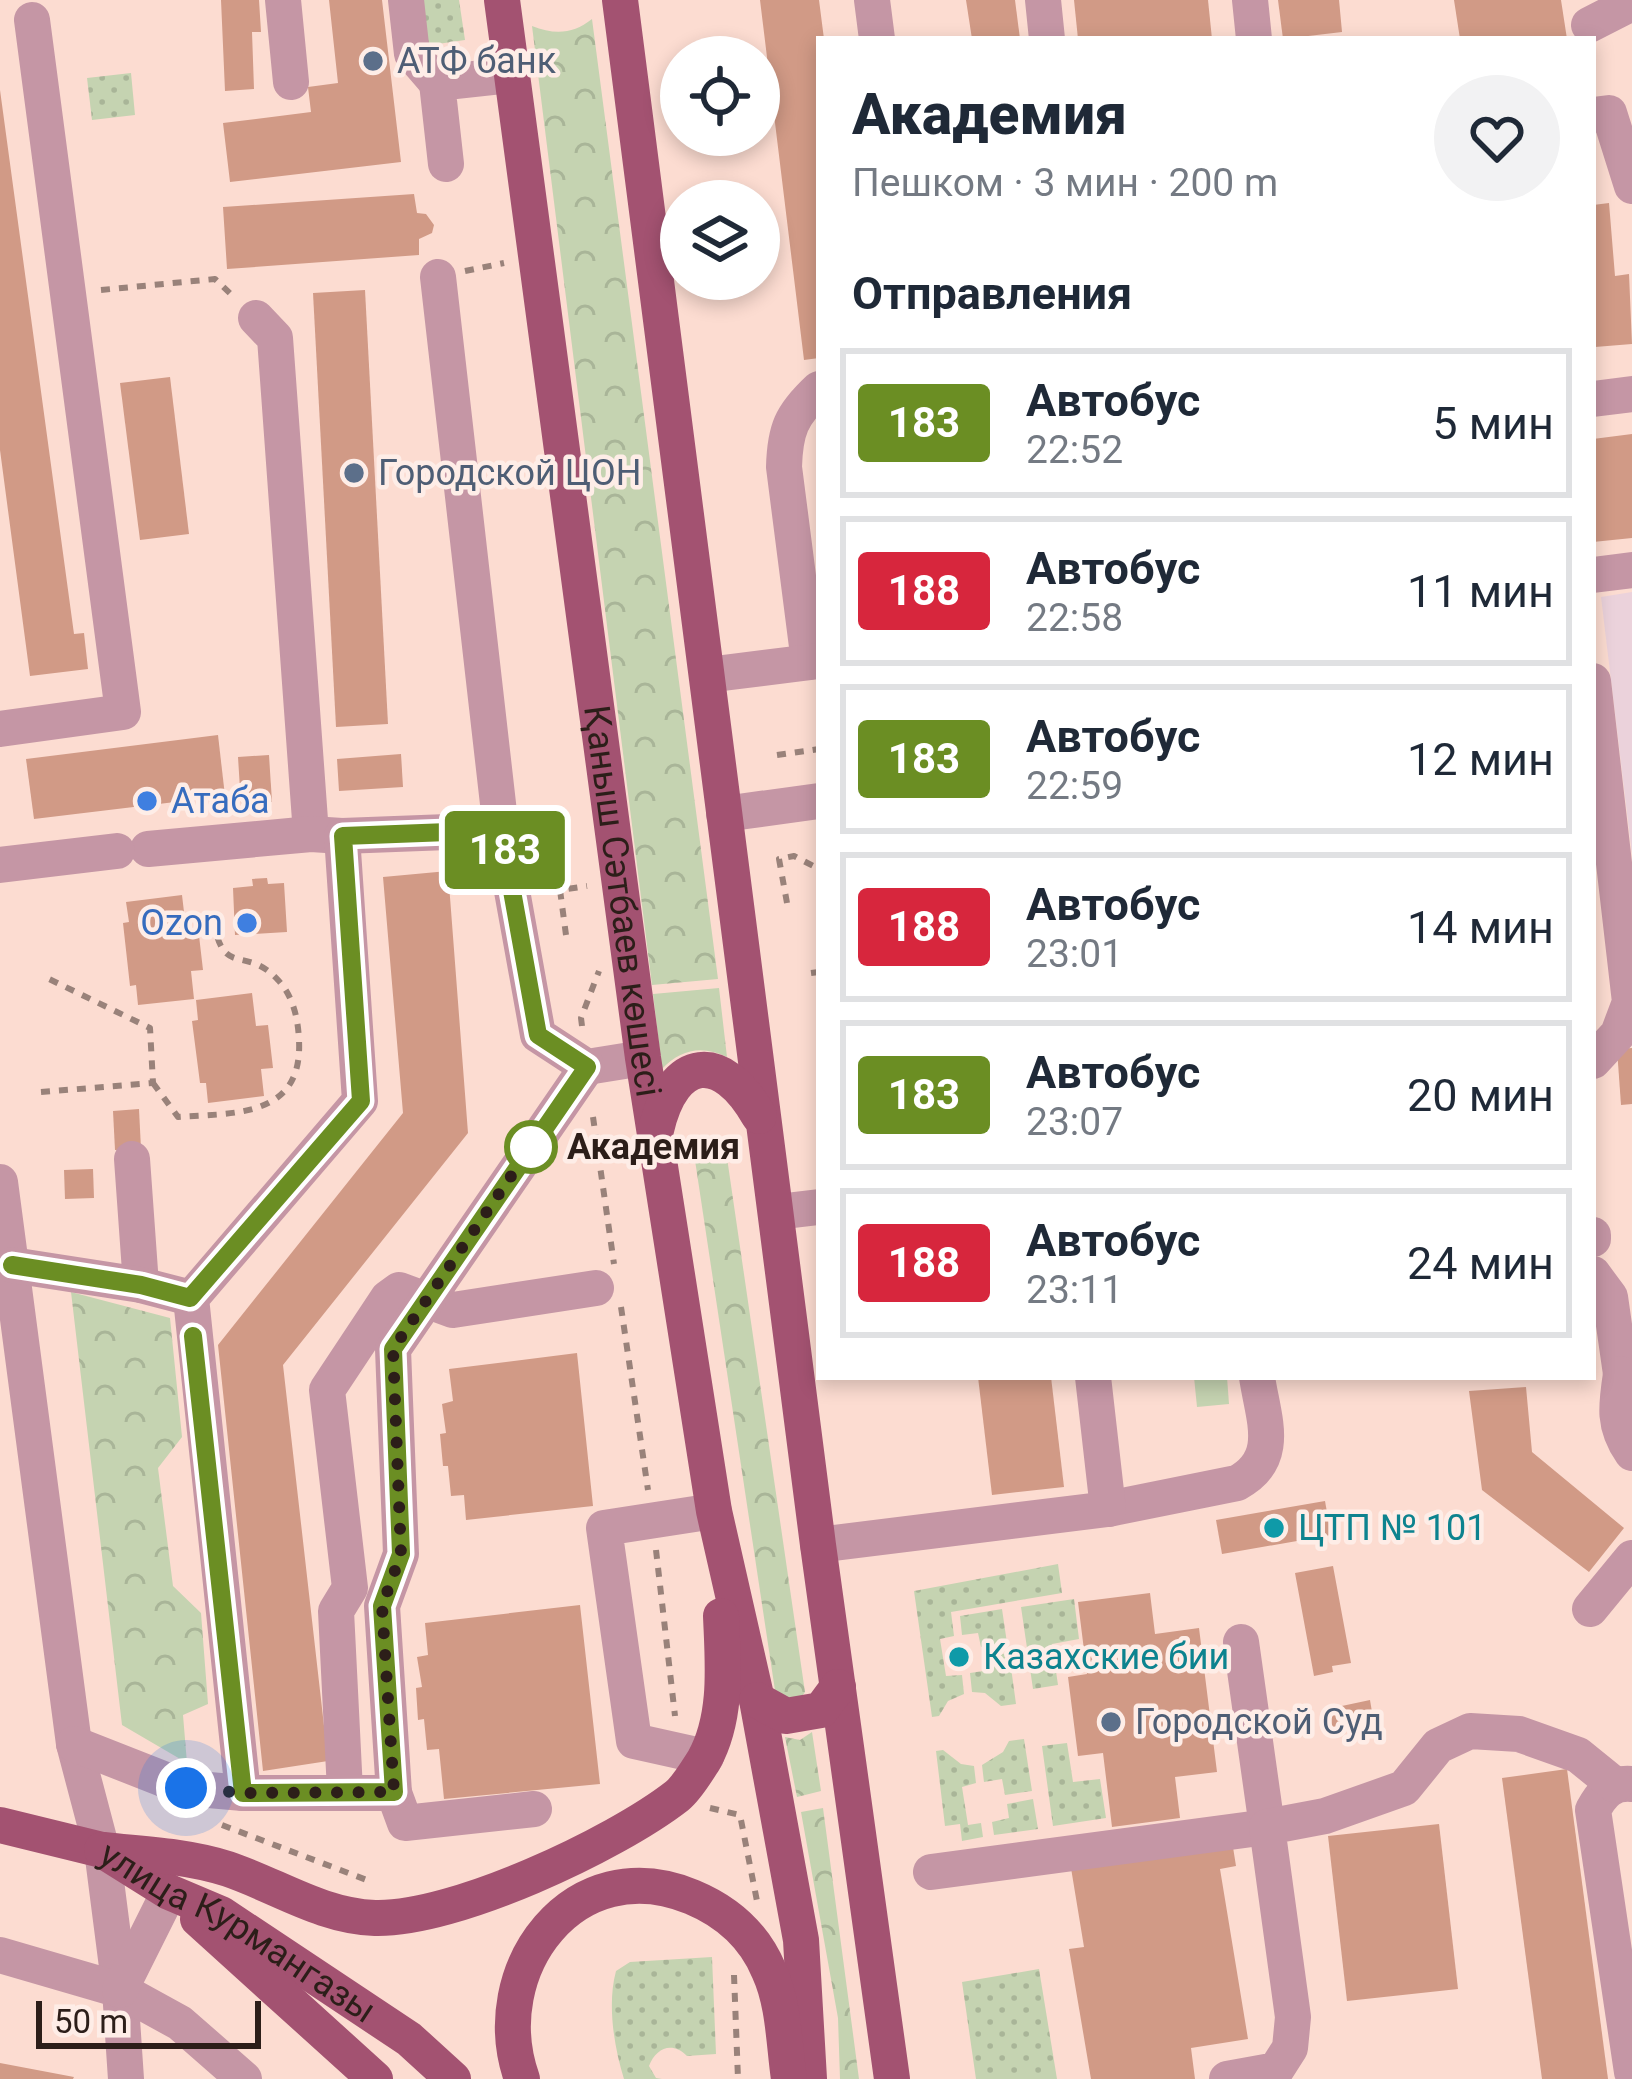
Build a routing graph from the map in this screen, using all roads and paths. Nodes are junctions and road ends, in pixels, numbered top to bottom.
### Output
1 (283, 0) edge
2 (406, 0) edge
3 (502, 0) edge
4 (620, 0) edge
5 (872, 0) edge
6 (1042, 0) edge
7 (1250, 0) edge
8 (1632, 3) edge
9 (32, 20) dead end
10 (1589, 25) dead end
11 (877, 36) edge
12 (1047, 36) edge
13 (1254, 36) edge
14 (512, 75) junction
15 (291, 82) dead end
16 (437, 83) junction
17 (1596, 115) edge
18 (446, 164) dead end
19 (1632, 186) edge
20 (438, 277) dead end
21 (68, 293) junction
22 (256, 318) joint
23 (816, 392) edge
24 (1632, 394) edge
25 (1596, 399) edge
26 (784, 466) junction
27 (816, 485) edge
28 (1632, 570) edge
29 (1596, 574) edge
30 (814, 662) edge
31 (707, 675) junction
32 (1596, 707) edge
33 (0, 729) edge
34 (816, 749) edge
35 (777, 755) dead end
36 (816, 802) edge
37 (724, 814) junction
38 (501, 830) junction
39 (327, 835) junction
40 (0, 865) edge
41 (816, 867) edge
42 (587, 886) dead end
43 (787, 903) dead end
44 (213, 916) dead end
45 (566, 935) dead end
46 (45, 977) dead end
47 (643, 1058) junction
48 (1596, 1058) edge
49 (587, 1067) junction
50 (153, 1083) junction
51 (41, 1092) dead end
52 (764, 1124) junction
53 (655, 1137) junction
54 (596, 1146) dead end
55 (132, 1159) dead end
56 (0, 1182) edge
57 (816, 1207) edge
58 (777, 1212) junction
59 (12, 1265) junction
60 (1596, 1278) edge
61 (609, 1279) junction
62 (141, 1285) junction
63 (190, 1298) junction
64 (428, 1300) junction
65 (1626, 1378) edge
66 (1093, 1380) edge
67 (1258, 1380) edge
68 (1632, 1454) edge
69 (1108, 1509) junction
70 (714, 1511) junction
71 (653, 1520) junction
72 (818, 1546) junction
73 (1632, 1558) edge
74 (1590, 1609) dead end
75 (1241, 1642) dead end
76 (838, 1688) junction
77 (757, 1700) junction
78 (74, 1744) junction
79 (692, 1755) junction
80 (1624, 1784) edge
81 (345, 1791) junction
82 (394, 1792) junction
83 (243, 1793) junction
84 (680, 1794) junction
85 (534, 1809) dead end
86 (0, 1825) edge
87 (1267, 1827) junction
88 (102, 1850) junction
89 (931, 1872) dead end
90 (169, 1892) junction
91 (760, 1916) dead end
92 (0, 1955) edge
93 (734, 1969) dead end
94 (120, 1990) junction
95 (1632, 2072) edge
96 (126, 2079) edge
97 (244, 2079) edge
98 (374, 2079) edge
99 (453, 2079) edge
100 (522, 2079) edge
101 (738, 2079) edge
102 (789, 2079) edge
103 (808, 2079) edge
104 (892, 2079) edge
105 (1227, 2079) edge

1 - 15 street
2 - 16 street
3 - 14 main road, Қаныш Сәтбаев көшесі
4 - 31 main road
5 - 11 street
6 - 12 street
7 - 13 street
8 - 10 street
9 - 21 street
14 - 16 street
14 - 47 main road, Қаныш Сәтбаев көшесі
16 - 18 street
17 - 19 street
20 - 38 street
21 - 22 path
21 - 33 street
22 - 39 street
23 - 26 street
24 - 25 street
26 - 27 street
26 - 30 street
28 - 29 street
30 - 31 street
31 - 37 main road
32 - 48 street
34 - 35 path
36 - 37 street
37 - 52 main road
38 - 39 street
38 - 49 street
39 - 40 street
39 - 63 street
41 - 43 path
42 - 45 path
44 - 50 path
46 - 50 path
47 - 49 street
47 - 53 main road, Қаныш Сәтбаев көшесі
49 - 64 street
50 - 51 path
52 - 53 main road
52 - 58 main road
53 - 70 main road, Қаныш Сәтбаев көшесі
54 - 61 path
55 - 62 street
56 - 59 street
57 - 58 street
58 - 72 main road
59 - 62 street
59 - 78 street
60 - 65 street
61 - 64 street
61 - 71 path
62 - 63 street
63 - 83 street
64 - 81 street
64 - 82 street
65 - 68 street
66 - 69 street
67 - 69 street
69 - 72 street
70 - 71 street
70 - 77 main road, Қаныш Сәтбаев көшесі
70 - 79 main road
71 - 79 path
71 - 79 street
72 - 76 main road
73 - 74 street
75 - 87 street
76 - 77 main road
76 - 104 main road
77 - 103 main road, Қаныш Сәтбаев көшесі
78 - 83 street
78 - 88 street
79 - 84 main road
80 - 87 street
80 - 95 street
81 - 82 street
81 - 83 street
82 - 85 street
84 - 88 main road
84 - 91 path
86 - 88 main road, улица Курмангазы
87 - 89 street
87 - 105 street
88 - 90 main road, улица Курмангазы
88 - 94 street
90 - 94 street
90 - 98 main road
90 - 99 main road, улица Курмангазы
92 - 94 street
93 - 101 path
94 - 96 street
94 - 97 street
100 - 102 main road

